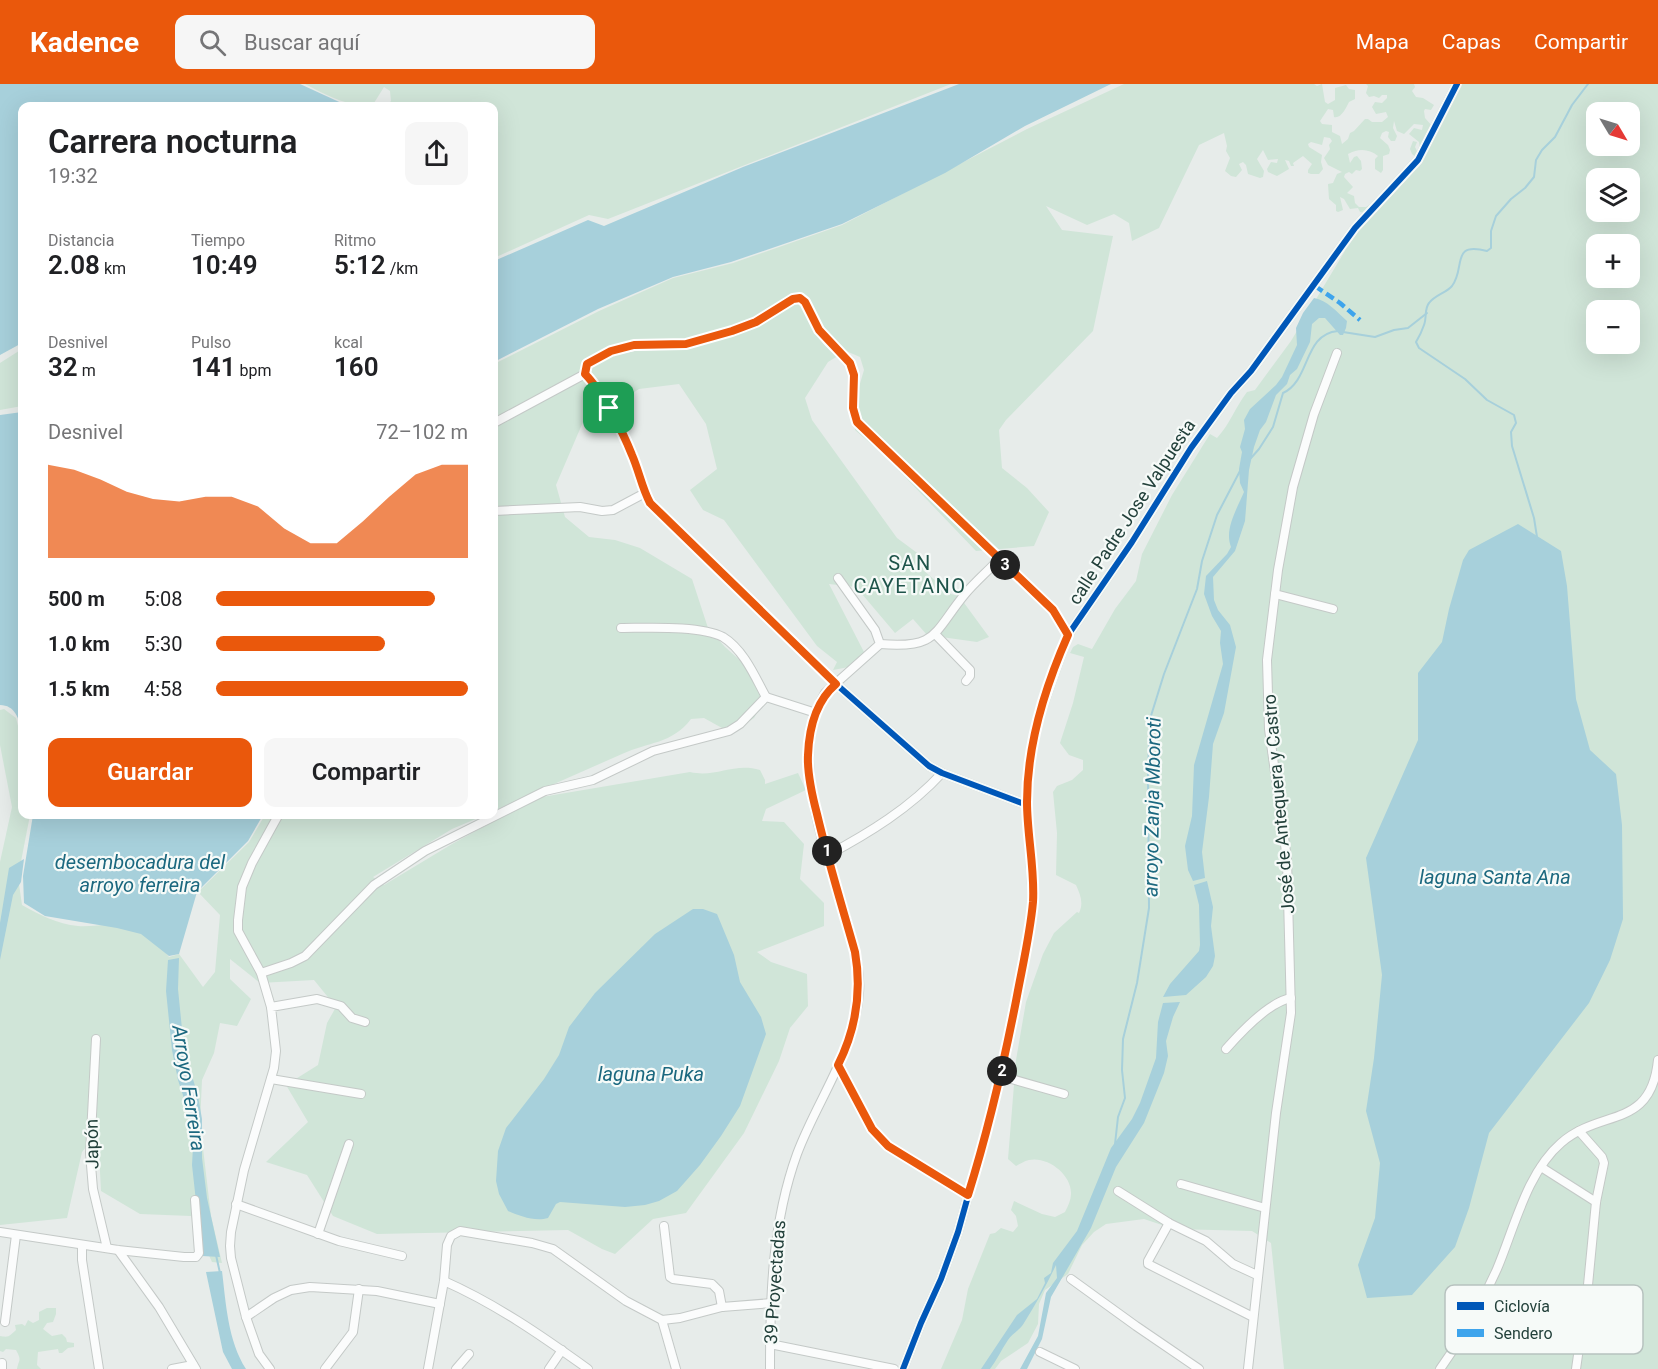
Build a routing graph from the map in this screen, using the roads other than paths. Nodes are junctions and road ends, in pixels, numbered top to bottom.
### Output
1 (1457, 84) edge
2 (1337, 353) dead end
3 (585, 374) junction
4 (498, 421) edge
5 (645, 493) junction
6 (498, 511) edge
7 (998, 560) junction
8 (838, 578) dead end
9 (1275, 594) junction
10 (1333, 609) dead end
11 (621, 628) dead end
12 (936, 635) junction
13 (1068, 635) junction
14 (880, 644) junction
15 (966, 681) dead end
16 (836, 684) junction
17 (766, 697) junction
18 (816, 713) junction
19 (942, 773) junction
20 (1027, 805) junction
21 (498, 814) edge
22 (276, 819) edge
23 (489, 819) edge
24 (828, 855) junction
25 (261, 973) junction
26 (1291, 998) junction
27 (272, 1007) junction
28 (365, 1022) dead end
29 (96, 1039) dead end
30 (1226, 1049) dead end
31 (1658, 1060) edge
32 (838, 1065) junction
33 (1001, 1076) junction
34 (272, 1079) junction
35 (361, 1094) dead end
36 (1064, 1094) dead end
37 (1579, 1131) junction
38 (349, 1144) dead end
39 (1541, 1167) junction
40 (1181, 1184) dead end
41 (1118, 1191) dead end
42 (968, 1195) junction
43 (195, 1200) dead end
44 (1596, 1202) junction
45 (236, 1204) junction
46 (1265, 1208) junction
47 (1169, 1223) junction
48 (664, 1226) dead end
49 (0, 1232) edge
50 (318, 1234) junction
51 (16, 1235) junction
52 (82, 1245) junction
53 (107, 1248) junction
54 (118, 1250) junction
55 (402, 1256) dead end
56 (1257, 1275) junction
57 (1071, 1279) dead end
58 (444, 1281) junction
59 (1489, 1285) edge
60 (1586, 1285) edge
61 (359, 1289) junction
62 (772, 1303) junction
63 (440, 1304) junction
64 (722, 1307) junction
65 (246, 1317) junction
66 (1253, 1317) junction
67 (662, 1320) junction
68 (5, 1322) dead end
69 (770, 1344) junction
70 (562, 1350) junction
71 (1040, 1352) dead end
72 (469, 1354) dead end
73 (1450, 1354) edge
74 (1578, 1354) edge
75 (194, 1367) edge
76 (99, 1369) edge
77 (172, 1369) edge
78 (270, 1369) edge
79 (327, 1369) edge
80 (428, 1369) edge
81 (456, 1369) edge
82 (549, 1369) edge
83 (588, 1369) edge
84 (676, 1369) edge
85 (770, 1369) edge
86 (894, 1369) edge
87 (903, 1369) edge
88 (1075, 1369) edge
89 (1200, 1369) edge
90 (1248, 1369) edge
91 (1440, 1369) edge
92 (1576, 1369) edge

1 - 13 street, calle Padre Jose Valpuesta
2 - 9 street, José de Antequera y Castro
3 - 4 street
3 - 5 street
3 - 7 street
5 - 6 street
5 - 16 street
7 - 12 street
7 - 13 street
8 - 14 street
9 - 10 street
9 - 26 street, José de Antequera y Castro
11 - 17 street
12 - 14 street
12 - 15 street
13 - 20 street, calle Padre Jose Valpuesta
14 - 16 street, 39 Proyectadas
16 - 18 street, 39 Proyectadas
16 - 19 street
17 - 18 street
17 - 21 street
18 - 24 street, 39 Proyectadas
19 - 20 street
19 - 24 street
20 - 33 street, calle Padre Jose Valpuesta
22 - 25 street
23 - 25 street
24 - 32 street, 39 Proyectadas
25 - 27 street
26 - 30 street
26 - 46 street, José de Antequera y Castro
27 - 28 street
27 - 34 street
29 - 53 street, Japón
31 - 37 street
32 - 42 street
32 - 62 street, 39 Proyectadas
33 - 36 street
33 - 42 street, calle Padre Jose Valpuesta
34 - 35 street
34 - 45 street
37 - 39 street
37 - 44 street
38 - 50 street
39 - 44 street
39 - 59 street
40 - 46 street
41 - 47 street
42 - 87 street, calle Padre Jose Valpuesta
43 - 54 street
44 - 60 street
45 - 50 street
45 - 65 street
46 - 56 street, José de Antequera y Castro
47 - 56 street
47 - 66 street
48 - 64 street
49 - 51 street
50 - 55 street
51 - 52 street
51 - 68 street
52 - 53 street
52 - 76 street
53 - 54 street
54 - 75 street
56 - 66 street, José de Antequera y Castro
57 - 89 street
58 - 63 street
58 - 67 street
58 - 70 street
61 - 63 street
61 - 65 street
61 - 79 street
62 - 64 street
62 - 69 street, 39 Proyectadas
63 - 80 street
64 - 67 street
65 - 78 street
66 - 90 street, José de Antequera y Castro
67 - 84 street
69 - 85 street, 39 Proyectadas
69 - 86 street
70 - 82 street
70 - 83 street
71 - 88 street
72 - 81 street
73 - 91 street
74 - 92 street
75 - 77 street

